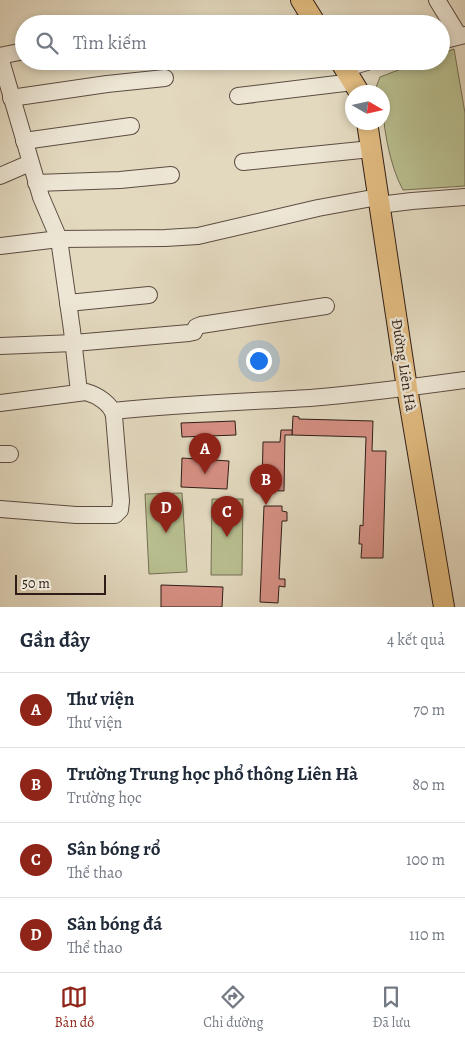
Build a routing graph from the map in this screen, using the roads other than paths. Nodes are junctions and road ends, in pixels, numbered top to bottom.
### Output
1 (301, 0) edge
2 (436, 0) edge
3 (306, 15) edge
4 (447, 15) edge
5 (450, 19) edge
6 (462, 36) edge
7 (15, 53) edge
8 (0, 57) edge
9 (349, 76) edge
10 (165, 78) dead end
11 (238, 96) dead end
12 (11, 98) junction
13 (131, 126) dead end
14 (368, 130) edge
15 (24, 141) junction
16 (371, 149) junction
17 (243, 162) dead end
18 (30, 163) junction
19 (171, 175) dead end
20 (0, 176) edge
21 (36, 183) junction
22 (465, 198) edge
23 (378, 201) junction
24 (59, 239) junction
25 (0, 246) edge
26 (149, 295) dead end
27 (68, 303) junction
28 (326, 306) dead end
29 (74, 343) junction
30 (0, 346) edge
31 (465, 380) edge
32 (407, 388) junction
33 (79, 392) junction
34 (0, 404) edge
35 (113, 411) junction
36 (0, 509) edge
37 (444, 607) edge

1 - 3 main road
2 - 4 street
5 - 6 street
7 - 8 street
8 - 12 street
9 - 11 street
10 - 12 street
12 - 15 street
13 - 15 street
14 - 16 main road, Đường Liên Hà
15 - 18 street
16 - 17 street
16 - 23 main road, Đường Liên Hà
18 - 20 street
18 - 21 street
19 - 21 street
21 - 24 street
22 - 23 street
23 - 24 street
23 - 32 main road, Đường Liên Hà
24 - 25 street
24 - 27 street
26 - 27 street
27 - 29 street
28 - 29 street
29 - 30 street
29 - 33 street
31 - 32 street
32 - 35 street
32 - 37 main road, Đường Liên Hà
33 - 34 street
33 - 35 street
35 - 36 street

